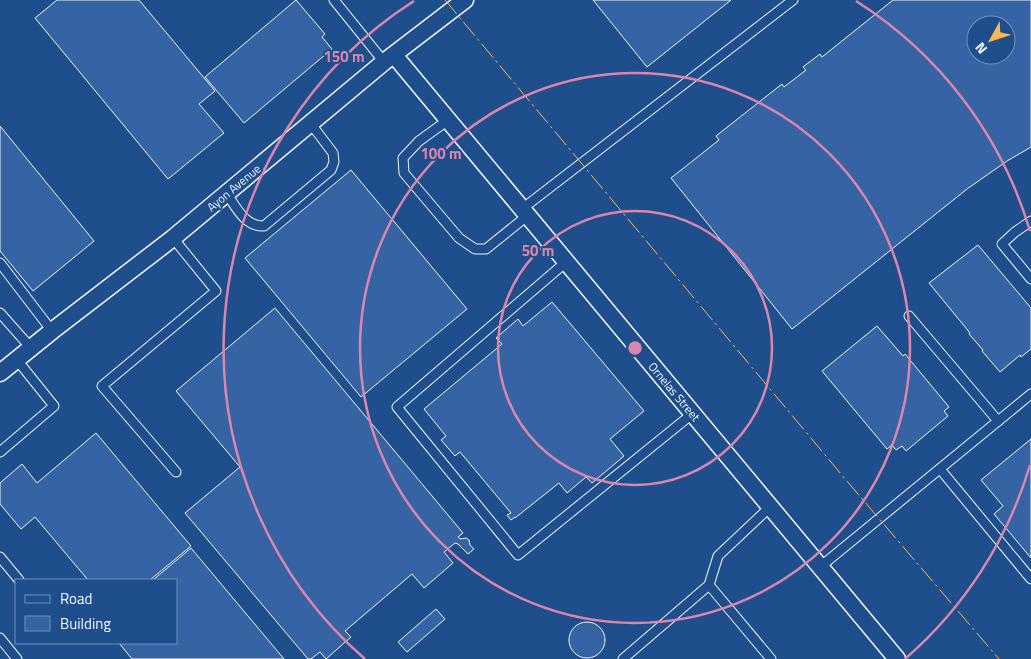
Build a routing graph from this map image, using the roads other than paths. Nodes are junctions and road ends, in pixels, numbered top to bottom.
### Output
1 (334, 0) edge
2 (465, 0) edge
3 (793, 0) edge
4 (389, 58) junction
5 (448, 120) junction
6 (311, 124) junction
7 (227, 194) junction
8 (524, 212) junction
9 (1031, 220) edge
10 (173, 238) junction
11 (566, 262) junction
12 (0, 263) edge
13 (1031, 279) edge
14 (0, 312) edge
15 (909, 316) dead end
16 (52, 331) junction
17 (31, 348) junction
18 (17, 360) junction
19 (0, 373) edge
20 (1031, 394) edge
21 (692, 414) junction
22 (998, 421) junction
23 (0, 452) edge
24 (940, 469) junction
25 (176, 472) dead end
26 (770, 507) junction
27 (0, 557) edge
28 (820, 567) junction
29 (18, 579) edge
30 (1031, 579) edge
31 (709, 586) junction
32 (0, 638) edge
33 (17, 659) edge
34 (623, 659) edge
35 (771, 659) edge
36 (897, 659) edge

1 - 4 lane
2 - 4 street, Ayon Avenue
3 - 8 lane
4 - 5 street, Ornelas Street
4 - 6 street, Ayon Avenue
5 - 8 street, Ornelas Street
5 - 8 lane
6 - 7 street, Ayon Avenue
6 - 7 lane
7 - 10 street, Ayon Avenue
8 - 11 street, Ornelas Street
9 - 13 lane
10 - 16 street, Ayon Avenue
10 - 25 lane
11 - 21 street, Ornelas Street
11 - 21 lane
12 - 16 lane
14 - 17 lane
15 - 22 lane
16 - 17 street, Ayon Avenue
17 - 18 street, Ayon Avenue
18 - 19 street, Ayon Avenue
18 - 23 lane
20 - 22 lane
21 - 26 street, Ornelas Street
22 - 24 lane
24 - 28 lane
24 - 30 lane
26 - 28 street, Ornelas Street
26 - 31 lane
27 - 29 lane
28 - 36 street, Ornelas Street
31 - 34 lane
31 - 35 lane
32 - 33 lane

